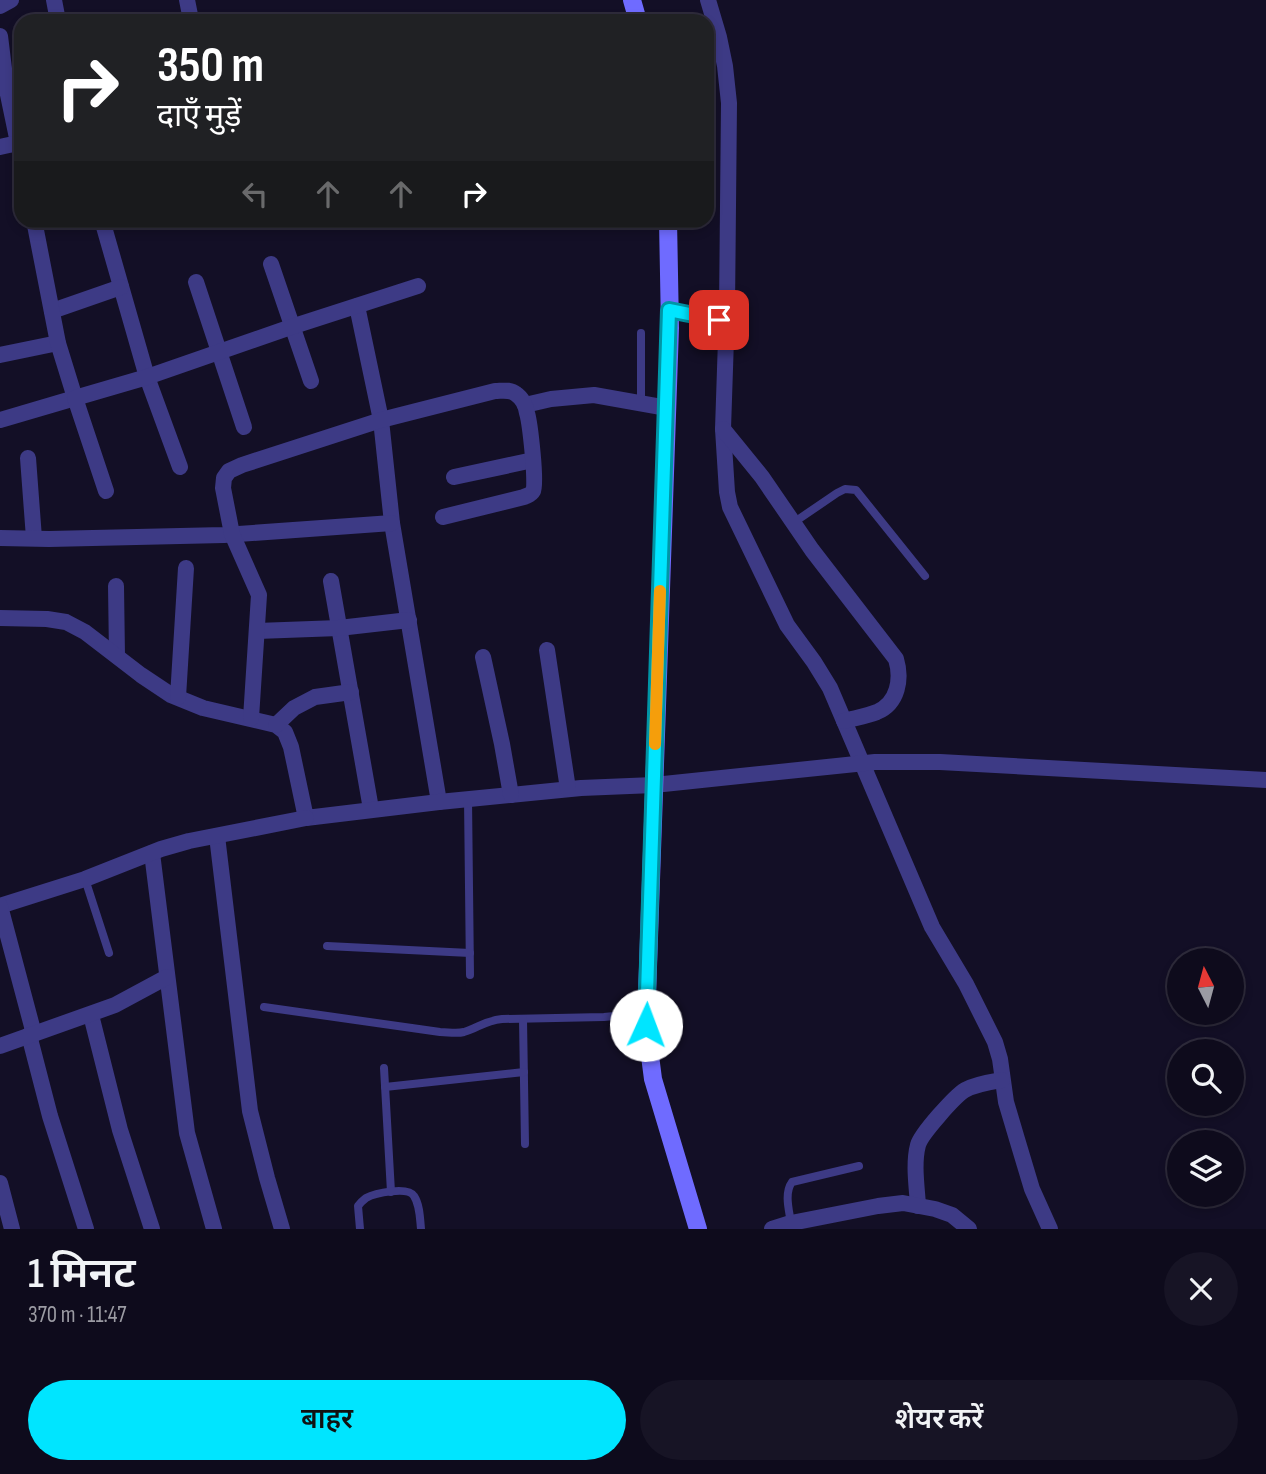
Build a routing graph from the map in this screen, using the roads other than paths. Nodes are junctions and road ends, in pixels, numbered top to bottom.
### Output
1 (11, 0) edge
2 (0, 6) edge
3 (714, 20) edge
4 (0, 36) edge
5 (3, 86) edge
6 (14, 127) edge
7 (36, 228) edge
8 (104, 228) edge
9 (668, 228) edge
10 (271, 264) dead end
11 (196, 282) dead end
12 (418, 286) dead end
13 (121, 287) junction
14 (357, 306) junction
15 (52, 310) junction
16 (669, 310) junction
17 (719, 320) dead end
18 (291, 327) junction
19 (640, 333) dead end
20 (58, 343) junction
21 (1, 350) edge
22 (219, 352) junction
23 (147, 377) junction
24 (311, 381) dead end
25 (75, 398) junction
26 (641, 403) junction
27 (525, 405) junction
28 (667, 408) junction
29 (0, 420) edge
30 (381, 420) junction
31 (244, 426) dead end
32 (723, 429) junction
33 (28, 458) dead end
34 (533, 460) junction
35 (180, 467) dead end
36 (454, 477) dead end
37 (106, 491) dead end
38 (443, 517) dead end
39 (392, 523) junction
40 (793, 523) junction
41 (232, 534) junction
42 (0, 538) edge
43 (34, 538) junction
44 (186, 568) dead end
45 (925, 576) dead end
46 (331, 581) dead end
47 (116, 586) dead end
48 (0, 618) edge
49 (409, 620) junction
50 (339, 628) junction
51 (257, 631) junction
52 (547, 650) dead end
53 (117, 656) junction
54 (483, 657) dead end
55 (351, 692) junction
56 (178, 697) junction
57 (251, 718) junction
58 (844, 721) junction
59 (276, 725) junction
60 (862, 765) junction
61 (1266, 780) edge
62 (654, 785) junction
63 (568, 789) junction
64 (511, 795) junction
65 (468, 799) junction
66 (439, 802) junction
67 (371, 809) junction
68 (306, 818) junction
69 (217, 836) junction
70 (152, 853) junction
71 (85, 879) junction
72 (0, 906) edge
73 (327, 946) dead end
74 (108, 953) dead end
75 (470, 953) junction
76 (470, 975) dead end
77 (167, 976) junction
78 (264, 1007) dead end
79 (646, 1013) junction
80 (91, 1015) junction
81 (523, 1018) junction
82 (32, 1035) junction
83 (0, 1045) edge
84 (384, 1068) dead end
85 (524, 1072) junction
86 (1002, 1080) junction
87 (386, 1087) junction
88 (525, 1144) dead end
89 (859, 1166) dead end
90 (0, 1183) edge
91 (391, 1192) junction
92 (918, 1206) junction
93 (791, 1223) junction
94 (12, 1229) edge
95 (86, 1229) edge
96 (152, 1229) edge
97 (214, 1229) edge
98 (282, 1229) edge
99 (360, 1229) edge
100 (421, 1229) edge
101 (698, 1229) edge
102 (772, 1229) edge
103 (969, 1229) edge
104 (1050, 1229) edge

1 - 2 street
3 - 32 street
4 - 5 street
5 - 6 street
7 - 15 street
8 - 13 street
9 - 16 main road
10 - 18 street
11 - 22 street
12 - 14 street
13 - 15 street
13 - 23 street
14 - 18 street
14 - 30 street
15 - 20 street
16 - 17 street
16 - 28 main road
18 - 22 street
18 - 24 street
19 - 26 lane
20 - 21 street
20 - 25 street
22 - 23 street
22 - 31 street
23 - 25 street
23 - 35 street
25 - 29 street
25 - 37 street
26 - 27 street
26 - 28 street
27 - 30 street
27 - 34 street
28 - 62 main road
30 - 39 street
30 - 41 street
32 - 40 street
32 - 58 street
33 - 43 street
34 - 36 street
34 - 38 street
39 - 41 street
39 - 49 street
40 - 45 lane
40 - 58 street
41 - 43 street
41 - 51 street
42 - 43 street
44 - 56 street
46 - 50 street
47 - 53 street
48 - 53 street
49 - 50 street
49 - 66 street
50 - 51 street
50 - 55 street
51 - 57 street
52 - 63 street
53 - 56 street
54 - 64 street
55 - 59 street
55 - 67 street
56 - 57 street
57 - 59 street
58 - 60 street
59 - 68 street
60 - 61 street
60 - 62 street
60 - 86 street
62 - 63 street
62 - 79 main road
63 - 64 street
64 - 65 street
65 - 66 street
65 - 75 lane
66 - 67 street
67 - 68 street
68 - 69 street
69 - 70 street
69 - 98 street
70 - 71 street
70 - 77 street
71 - 72 street
71 - 74 lane
72 - 82 street
73 - 75 lane
75 - 76 lane
77 - 80 street
77 - 97 street
78 - 81 lane
79 - 81 lane
79 - 101 main road
80 - 82 street
80 - 96 street
81 - 85 lane
82 - 83 street
82 - 95 street
84 - 87 lane
85 - 87 lane
85 - 88 lane
86 - 92 street
86 - 104 street
87 - 91 lane
89 - 93 lane
90 - 94 street
91 - 99 lane
91 - 100 lane
92 - 93 street
92 - 103 street
93 - 102 street

